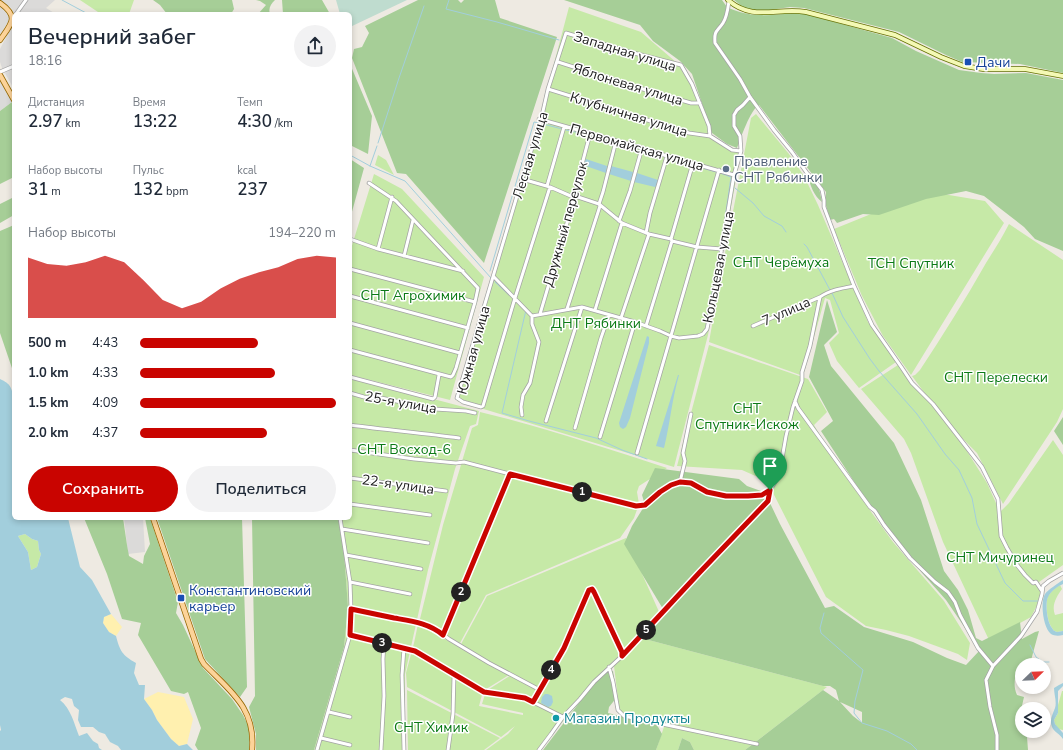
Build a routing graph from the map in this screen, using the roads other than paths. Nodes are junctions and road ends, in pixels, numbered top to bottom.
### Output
1 (26, 0) edge
2 (728, 1) edge
3 (0, 3) edge
4 (18, 12) edge
5 (12, 16) edge
6 (12, 21) edge
7 (566, 33) joint
8 (0, 40) edge
9 (558, 62) junction
10 (12, 67) edge
11 (0, 73) edge
12 (1063, 76) edge
13 (548, 89) junction
14 (12, 96) edge
15 (750, 98) junction
16 (700, 103) junction
17 (540, 120) junction
18 (564, 127) junction
19 (590, 134) junction
20 (710, 136) junction
21 (616, 141) junction
22 (642, 148) junction
23 (741, 151) junction
24 (668, 156) junction
25 (693, 163) junction
26 (718, 170) junction
27 (734, 175) junction
28 (522, 179) junction
29 (369, 183) dead end
30 (549, 186) junction
31 (575, 196) junction
32 (392, 197) junction
33 (599, 204) junction
34 (414, 221) junction
35 (621, 222) junction
36 (647, 234) junction
37 (352, 240) edge
38 (671, 240) junction
39 (697, 247) junction
40 (378, 249) junction
41 (722, 249) junction
42 (404, 256) junction
43 (352, 270) edge
44 (463, 271) junction
45 (494, 277) junction
46 (854, 286) junction
47 (352, 297) edge
48 (820, 297) junction
49 (515, 298) junction
50 (475, 302) junction
51 (582, 307) junction
52 (567, 309) junction
53 (595, 310) junction
54 (540, 314) junction
55 (609, 315) junction
56 (532, 316) junction
57 (620, 318) junction
58 (635, 322) junction
59 (352, 324) edge
60 (646, 326) junction
61 (753, 326) dead end
62 (468, 328) junction
63 (671, 336) junction
64 (352, 351) edge
65 (460, 353) junction
66 (440, 375) junction
67 (352, 378) edge
68 (352, 394) edge
69 (795, 401) junction
70 (475, 413) dead end
71 (691, 414) dead end
72 (522, 415) dead end
73 (546, 421) dead end
74 (352, 425) edge
75 (575, 428) dead end
76 (600, 437) dead end
77 (459, 438) dead end
78 (352, 450) edge
79 (637, 452) dead end
80 (510, 474) junction
81 (352, 478) edge
82 (680, 482) junction
83 (446, 490) dead end
84 (770, 490) junction
85 (352, 504) edge
86 (430, 515) dead end
87 (154, 520) edge
88 (340, 520) edge
89 (342, 529) junction
90 (428, 543) dead end
91 (346, 555) junction
92 (421, 569) dead end
93 (1063, 573) edge
94 (350, 582) junction
95 (1036, 582) junction
96 (1045, 584) junction
97 (1042, 591) junction
98 (410, 594) dead end
99 (351, 609) junction
100 (350, 635) junction
101 (443, 635) junction
102 (384, 644) junction
103 (404, 648) junction
104 (622, 656) junction
105 (993, 666) junction
106 (609, 667) junction
107 (454, 675) junction
108 (540, 690) junction
109 (533, 702) junction
110 (328, 712) junction
111 (350, 717) dead end
112 (563, 717) junction
113 (321, 738) junction
114 (757, 744) dead end
115 (350, 745) dead end
116 (252, 750) edge
117 (317, 750) edge
118 (381, 750) edge
119 (404, 750) edge
120 (448, 750) edge
121 (539, 750) edge
122 (997, 750) edge

1 - 4 street
2 - 12 main road
2 - 15 street
3 - 5 main road
6 - 8 main road
7 - 9 street, Лесная улица
7 - 16 street, Западная улица
9 - 13 street, Лесная улица
9 - 16 street, Яблоневая улица
10 - 11 street
11 - 14 main road
13 - 17 street, Лесная улица
13 - 20 street, Клубничная улица
15 - 23 street, Кольцевая улица
15 - 46 street
16 - 20 street, Западная улица
17 - 18 street, Первомайская улица
17 - 28 street, Лесная улица
18 - 19 street, Первомайская улица
18 - 30 street
19 - 21 street, Первомайская улица
19 - 31 street, Дружный переулок
20 - 23 street
21 - 22 street, Первомайская улица
21 - 33 street
22 - 24 street, Первомайская улица
22 - 35 street
23 - 27 street, Кольцевая улица
24 - 25 street, Первомайская улица
24 - 36 street
25 - 26 street, Первомайская улица
25 - 38 street
26 - 27 street, Первомайская улица
26 - 39 street
27 - 41 street, Кольцевая улица
28 - 30 street
28 - 45 street, Лесная улица
29 - 32 street
30 - 31 street
30 - 49 street
31 - 33 street
31 - 54 street, Дружный переулок
32 - 34 street
32 - 40 street
33 - 35 street
33 - 52 street
34 - 42 street
34 - 44 street
35 - 36 street
35 - 53 street
36 - 38 street
36 - 57 street
37 - 40 street
38 - 39 street
38 - 60 street
39 - 41 street
39 - 63 street
40 - 42 street
41 - 63 street, Кольцевая улица
42 - 44 street
43 - 50 street
44 - 50 street
45 - 49 street
45 - 49 street, Южная улица
46 - 48 street, 7 улица
46 - 95 street
47 - 62 street
48 - 61 street, 7 улица
48 - 69 street
49 - 56 street
50 - 62 street
51 - 52 street, Кольцевая улица
51 - 53 street, Кольцевая улица
51 - 73 street
52 - 54 street, Кольцевая улица
53 - 55 street, Кольцевая улица
54 - 56 street, Кольцевая улица
55 - 57 street, Кольцевая улица
55 - 75 street
56 - 72 street
57 - 58 street, Кольцевая улица
58 - 60 street, Кольцевая улица
58 - 76 street
59 - 65 street
60 - 63 street, Кольцевая улица
62 - 65 street
63 - 79 street
64 - 66 street
65 - 66 street
66 - 67 street
68 - 70 street, 25-я улица
69 - 84 street
69 - 105 street
71 - 82 street
74 - 77 street
78 - 80 street
80 - 82 street
80 - 101 street
81 - 83 street, 22-я улица
82 - 84 street
84 - 104 street
85 - 86 street
87 - 116 main road
88 - 89 street
89 - 90 street
89 - 91 street
91 - 92 street
91 - 94 street
93 - 96 street
94 - 98 street
94 - 99 street
95 - 96 street
95 - 97 street
96 - 97 street
97 - 105 street
99 - 100 street
99 - 101 street
100 - 102 street
100 - 110 street
101 - 108 street
102 - 103 street
102 - 118 street
103 - 107 street
103 - 119 street
104 - 106 street
104 - 108 street
105 - 122 street
106 - 112 street
106 - 114 street
107 - 109 street
107 - 120 street
108 - 109 street
109 - 112 street
110 - 111 street
110 - 113 street
112 - 121 street
113 - 115 street
113 - 117 street

